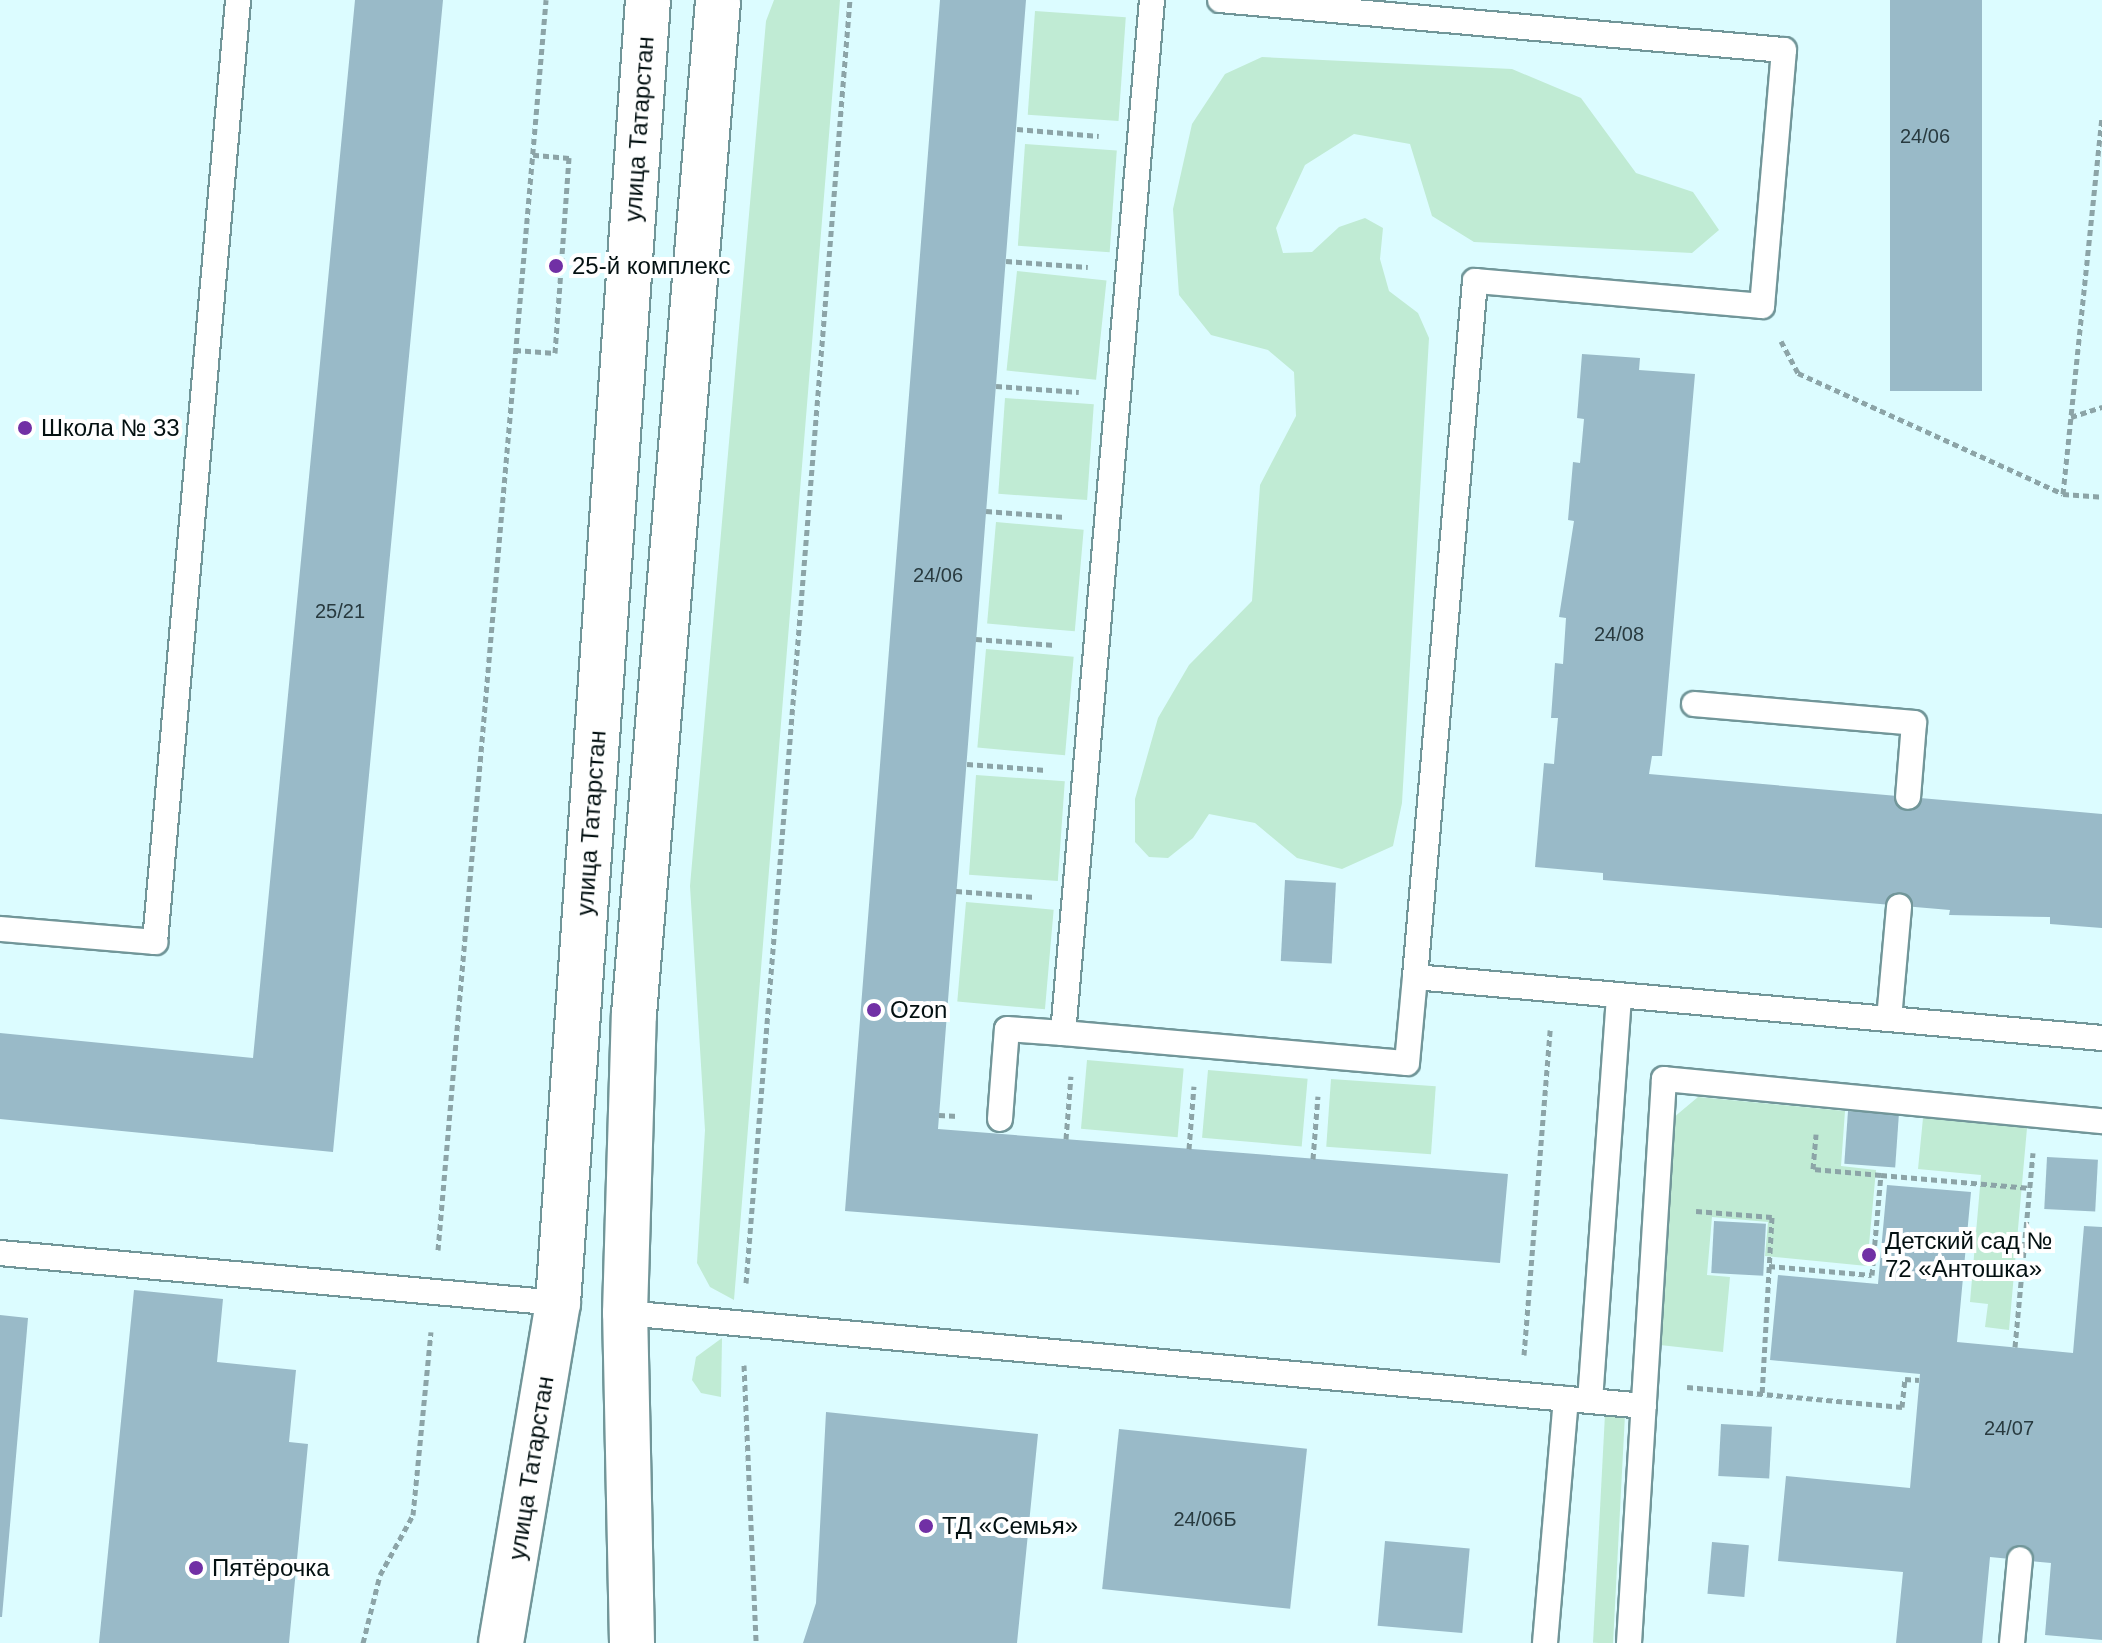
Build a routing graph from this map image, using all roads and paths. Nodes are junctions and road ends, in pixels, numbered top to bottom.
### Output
1 (238, 0) edge
2 (546, 0) edge
3 (648, 0) edge
4 (718, 0) edge
5 (850, 0) edge
6 (1152, 0) edge
7 (1220, 0) edge
8 (2102, 119) edge
9 (1017, 129) dead end
10 (1140, 139) junction
11 (533, 155) junction
12 (1006, 261) dead end
13 (1129, 270) junction
14 (1762, 306) junction
15 (515, 350) junction
16 (996, 386) dead end
17 (1118, 395) junction
18 (2102, 407) edge
19 (2071, 417) junction
20 (2063, 494) junction
21 (2102, 497) edge
22 (986, 511) dead end
23 (1107, 521) junction
24 (976, 639) dead end
25 (1096, 648) junction
26 (1694, 704) dead end
27 (967, 764) dead end
28 (1085, 773) junction
29 (1908, 797) dead end
30 (956, 891) dead end
31 (1074, 900) junction
32 (1899, 906) dead end
33 (0, 929) edge
34 (1415, 977) junction
35 (1554, 989) junction
36 (1619, 995) junction
37 (1889, 1019) junction
38 (1068, 1034) junction
39 (2102, 1038) edge
40 (1198, 1045) junction
41 (1321, 1056) junction
42 (1820, 1094) junction
43 (2036, 1114) junction
44 (1000, 1119) dead end
45 (2102, 1121) edge
46 (1066, 1139) dead end
47 (1189, 1149) dead end
48 (1313, 1159) dead end
49 (1881, 1175) junction
50 (2030, 1188) junction
51 (1656, 1209) junction
52 (0, 1253) edge
53 (747, 1263) dead end
54 (1769, 1266) junction
55 (435, 1292) junction
56 (558, 1303) junction
57 (625, 1313) junction
58 (2015, 1347) dead end
59 (1919, 1380) dead end
60 (745, 1386) dead end
61 (1762, 1394) junction
62 (1521, 1395) junction
63 (1644, 1395) junction
64 (1578, 1400) junction
65 (2020, 1559) dead end
66 (632, 1622) edge
67 (505, 1624) edge
68 (363, 1643) edge
69 (535, 1643) edge
70 (602, 1643) edge
71 (756, 1643) edge
72 (1545, 1643) edge
73 (1629, 1643) edge
74 (2012, 1643) edge

1 - 33 lane
2 - 11 path
3 - 56 street, улица Татарстан
4 - 57 street
5 - 53 path
6 - 10 lane
7 - 14 lane
8 - 19 path
9 - 10 path
10 - 13 lane
11 - 15 path
11 - 15 path
12 - 13 path
13 - 17 lane
14 - 20 path
14 - 34 lane
15 - 55 path
16 - 17 path
17 - 23 lane
18 - 19 path
19 - 20 path
20 - 21 path
22 - 23 path
23 - 25 lane
24 - 25 path
25 - 28 lane
26 - 29 lane
27 - 28 path
28 - 31 lane
30 - 31 path
31 - 38 lane
32 - 37 lane
34 - 35 lane
34 - 41 lane
35 - 36 lane
35 - 62 path
36 - 37 lane
36 - 64 lane
37 - 39 lane
38 - 40 lane
38 - 44 lane
38 - 46 path
40 - 41 lane
40 - 47 path
41 - 48 path
42 - 43 lane
42 - 49 path
42 - 51 lane
43 - 45 lane
43 - 50 path
49 - 50 path
49 - 54 path
50 - 58 path
51 - 54 path
51 - 63 lane
52 - 55 lane
54 - 61 path
55 - 56 lane
55 - 68 path
56 - 67 street, улица Татарстан
57 - 62 lane
57 - 66 street
59 - 61 path
60 - 71 path
61 - 63 path
62 - 64 lane
63 - 64 lane
63 - 73 lane
64 - 72 lane
65 - 74 lane
66 - 70 street
67 - 69 street

